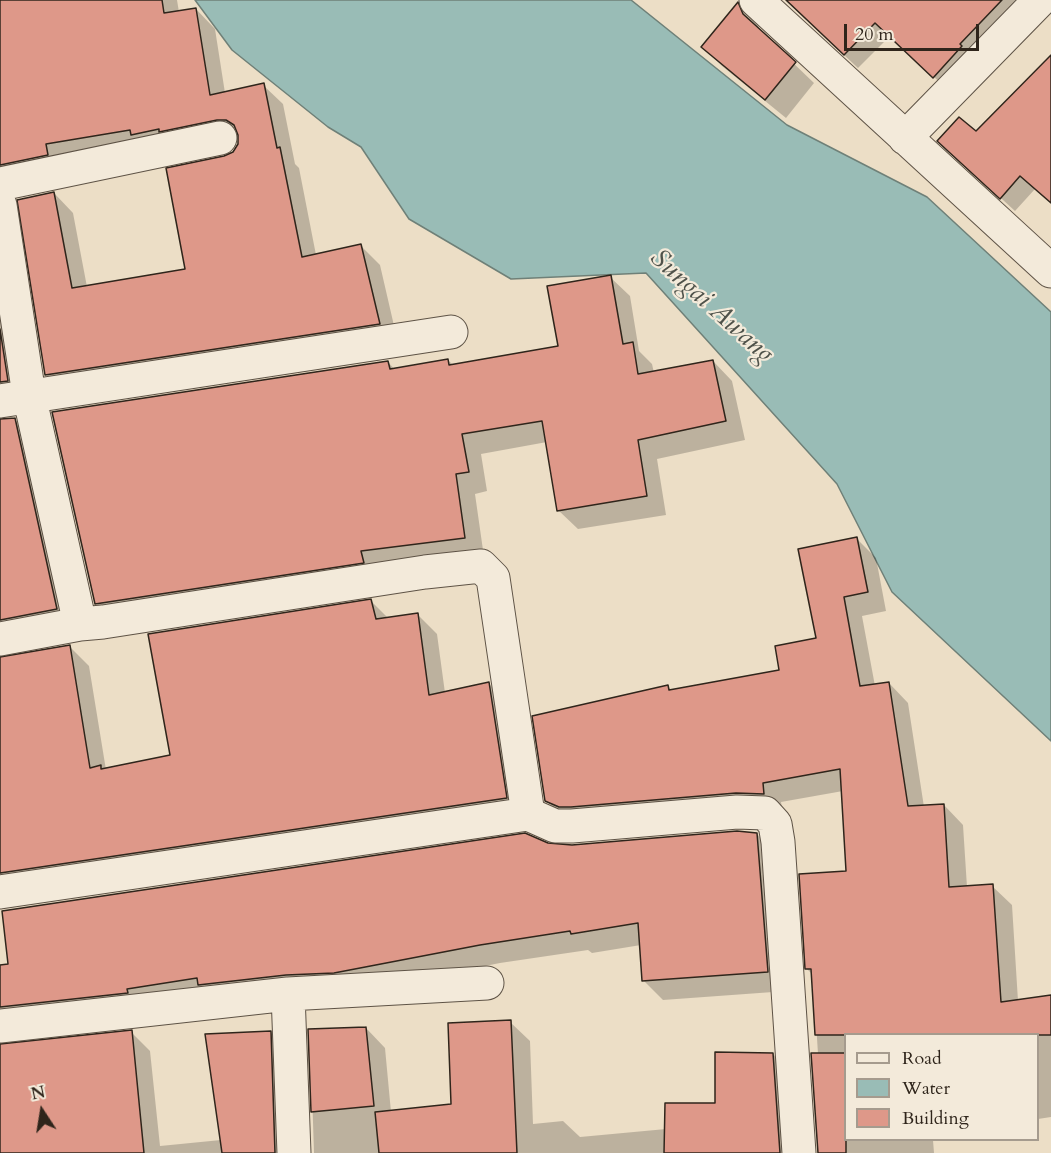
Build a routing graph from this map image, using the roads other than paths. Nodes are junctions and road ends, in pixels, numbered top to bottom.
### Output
1 (757, 0) edge
2 (1040, 0) edge
3 (220, 138) dead end
4 (906, 138) junction
5 (0, 184) edge
6 (0, 205) edge
7 (1051, 271) edge
8 (451, 332) dead end
9 (14, 398) edge
10 (80, 624) junction
11 (0, 639) edge
12 (528, 814) junction
13 (0, 892) edge
14 (487, 982) dead end
15 (288, 994) junction
16 (0, 1026) edge
17 (294, 1153) edge
18 (799, 1153) edge

1 - 4 street
2 - 4 street
3 - 5 street
4 - 7 street
6 - 9 street
8 - 9 street
9 - 10 street
10 - 11 street
10 - 12 street
12 - 13 street
12 - 18 street
14 - 15 street
15 - 16 street
15 - 17 street

